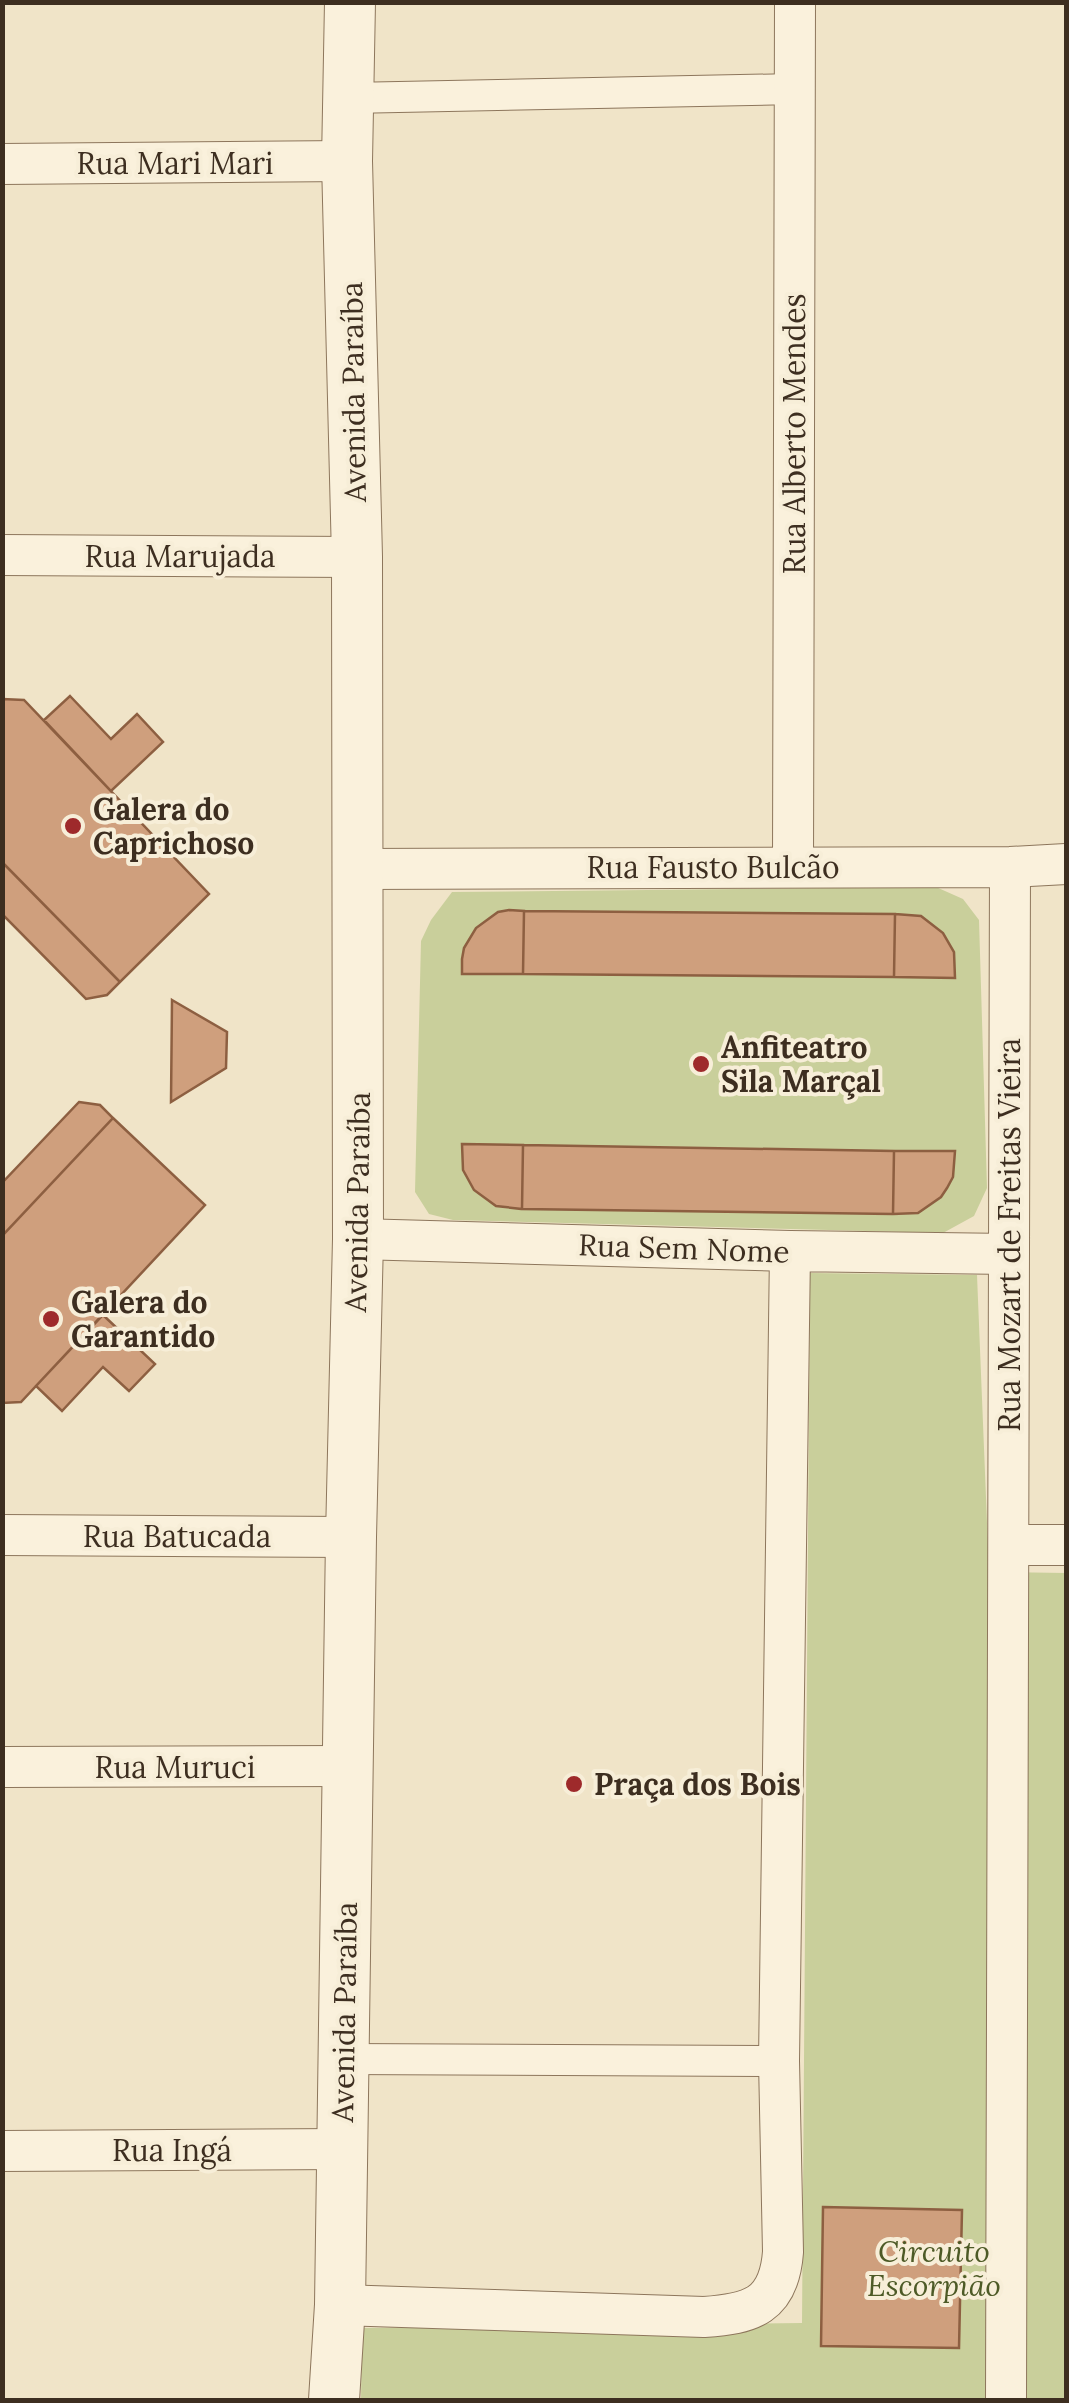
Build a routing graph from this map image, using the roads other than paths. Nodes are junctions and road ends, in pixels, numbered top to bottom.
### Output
1 (350, 2) edge
2 (796, 2) edge
3 (795, 89) junction
4 (349, 98) junction
5 (348, 161) junction
6 (2, 164) edge
7 (2, 555) edge
8 (357, 557) junction
9 (1066, 864) edge
10 (792, 866) junction
11 (1010, 867) junction
12 (358, 869) junction
13 (358, 1240) junction
14 (790, 1252) junction
15 (1010, 1254) junction
16 (2, 1534) edge
17 (351, 1537) junction
18 (1009, 1544) junction
19 (1066, 1545) edge
20 (348, 1766) junction
21 (2, 1767) edge
22 (344, 2059) junction
23 (778, 2061) junction
24 (342, 2149) junction
25 (2, 2151) edge
26 (340, 2305) junction
27 (334, 2400) edge
28 (1006, 2400) edge

1 - 4 street, Avenida Paraíba
2 - 3 street, Rua Alberto Mendes
3 - 4 street
3 - 10 street, Rua Alberto Mendes
4 - 5 street, Avenida Paraíba
5 - 6 street, Rua Mari Mari
5 - 8 street, Avenida Paraíba
7 - 8 street, Rua Marujada
8 - 12 street, Avenida Paraíba
9 - 11 street, Rua Fausto Bulcão
10 - 11 street, Rua Fausto Bulcão
10 - 12 street, Rua Fausto Bulcão
11 - 15 street, Rua Mozart de Freitas Vieira
12 - 13 street, Avenida Paraíba
13 - 14 street, Rua Sem Nome
13 - 17 street, Avenida Paraíba
14 - 15 street, Rua Sem Nome
14 - 23 street
15 - 18 street, Rua Mozart de Freitas Vieira
16 - 17 street, Rua Batucada
17 - 20 street, Avenida Paraíba
18 - 19 street
18 - 28 street
20 - 21 street, Rua Muruci
20 - 22 street, Avenida Paraíba
22 - 23 street
22 - 24 street, Avenida Paraíba
23 - 26 street
24 - 25 street, Rua Ingá
24 - 26 street, Avenida Paraíba
26 - 27 street, Avenida Paraíba

